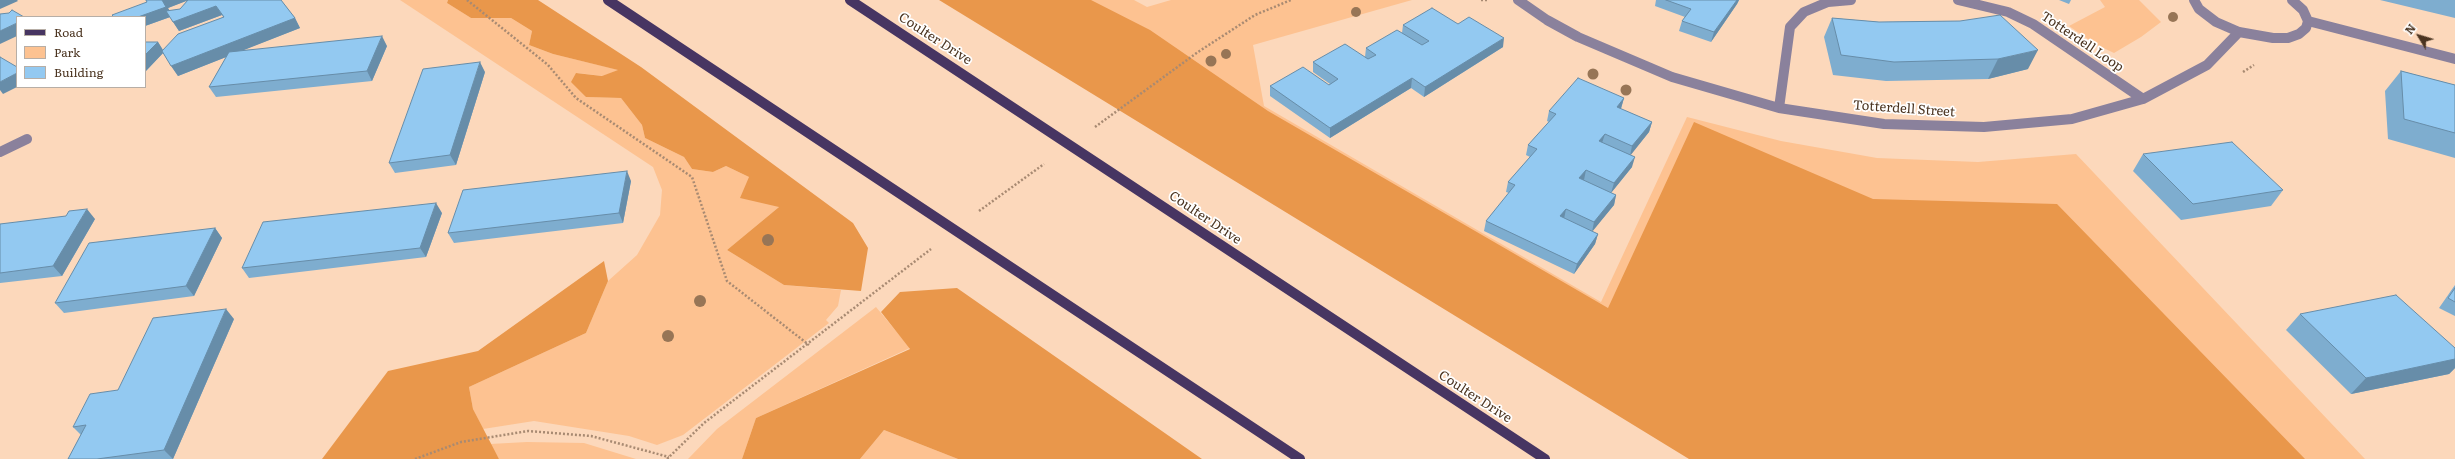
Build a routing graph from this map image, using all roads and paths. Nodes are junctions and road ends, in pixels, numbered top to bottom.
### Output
1 (467, 0) edge
2 (608, 0) edge
3 (850, 0) edge
4 (1481, 0) edge
5 (1489, 0) edge
6 (1518, 0) edge
7 (1851, 0) edge
8 (1958, 0) edge
9 (2194, 0) edge
10 (2292, 0) edge
11 (2308, 20) junction
12 (2239, 32) junction
13 (2455, 59) edge
14 (2143, 99) junction
15 (1779, 108) junction
16 (28, 140) dead end
17 (0, 152) edge
18 (809, 345) dead end
19 (669, 457) dead end
20 (416, 459) edge
21 (1300, 459) edge
22 (1545, 459) edge

1 - 18 path
2 - 21 main road
3 - 22 main road, Coulter Drive
4 - 5 path
6 - 15 street, Totterdell Street
7 - 15 street
8 - 14 street, Totterdell Loop
9 - 12 street
10 - 11 street
11 - 12 street
11 - 13 street
12 - 14 street, Totterdell Street
14 - 15 street, Totterdell Street
16 - 17 street
19 - 20 path

